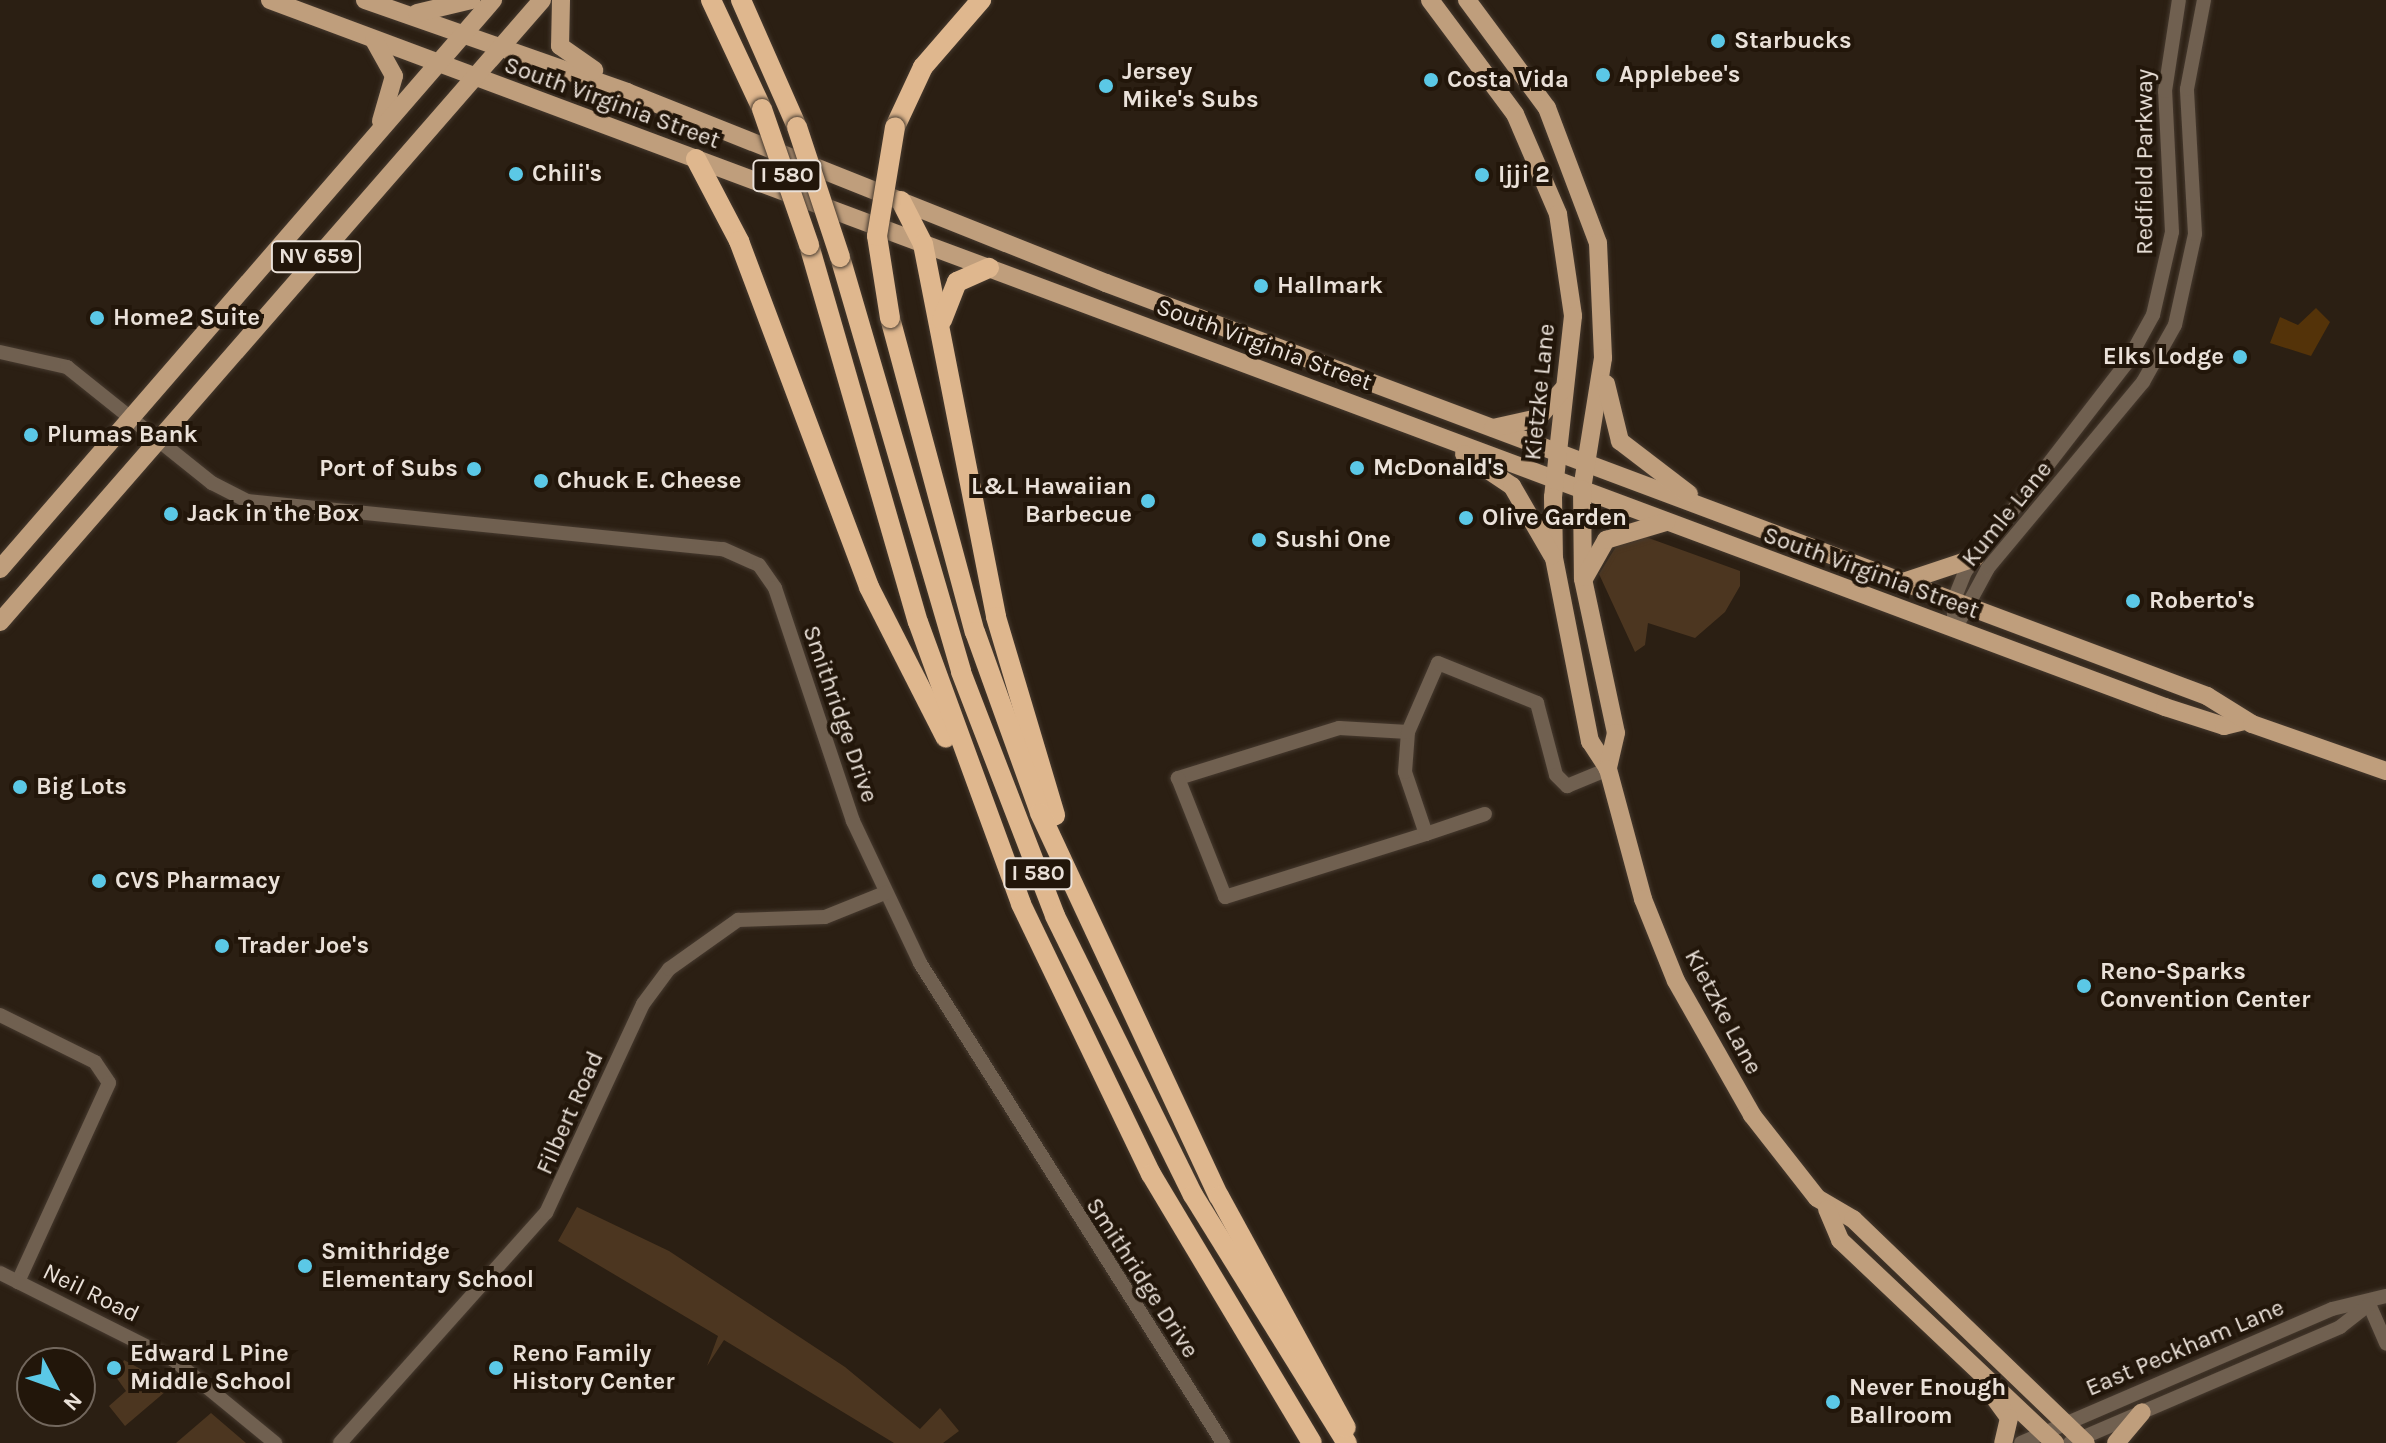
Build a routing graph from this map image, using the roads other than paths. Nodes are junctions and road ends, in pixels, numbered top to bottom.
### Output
1 (270, 0) edge
2 (365, 0) edge
3 (471, 0) edge
4 (493, 0) edge
5 (542, 0) edge
6 (561, 0) edge
7 (711, 0) edge
8 (741, 0) edge
9 (981, 0) edge
10 (1430, 0) edge
11 (1467, 0) edge
12 (2179, 0) edge
13 (2204, 0) edge
14 (406, 14) junction
15 (465, 34) junction
16 (374, 40) junction
17 (502, 47) junction
18 (439, 65) junction
19 (474, 77) junction
20 (667, 108) junction
21 (366, 150) junction
22 (696, 159) junction
23 (901, 201) junction
24 (923, 244) junction
25 (989, 268) junction
26 (1189, 314) junction
27 (1179, 339) junction
28 (0, 352) edge
29 (943, 356) junction
30 (1603, 358) junction
31 (2126, 364) junction
32 (2154, 366) junction
33 (1568, 383) junction
34 (133, 416) junction
35 (1491, 428) junction
36 (1427, 432) junction
37 (158, 438) junction
38 (1558, 454) junction
39 (1585, 465) junction
40 (1555, 479) junction
41 (1582, 489) junction
42 (1729, 518) junction
43 (1669, 522) junction
44 (1554, 558) junction
45 (1975, 558) junction
46 (0, 569) edge
47 (1583, 579) junction
48 (1900, 583) junction
49 (1961, 605) junction
50 (0, 622) edge
51 (1955, 629) junction
52 (2244, 721) junction
53 (1408, 732) junction
54 (1608, 769) junction
55 (2386, 771) edge
56 (1485, 814) dead end
57 (986, 816) junction
58 (1426, 834) junction
59 (885, 893) junction
60 (0, 1015) edge
61 (1136, 1028) junction
62 (1827, 1209) junction
63 (0, 1273) edge
64 (18, 1282) junction
65 (2386, 1296) edge
66 (2369, 1304) junction
67 (2386, 1343) edge
68 (1966, 1359) junction
69 (2142, 1412) junction
70 (2065, 1424) junction
71 (2049, 1438) edge
72 (2079, 1442) edge
73 (275, 1443) edge
74 (340, 1443) edge
75 (1223, 1443) edge
76 (1312, 1443) edge
77 (1350, 1443) edge
78 (2003, 1443) edge
79 (2021, 1443) edge
80 (2116, 1443) edge

1 - 16 main road, South Virginia Street
2 - 14 main road, South Virginia Street
3 - 14 main road
4 - 15 main road, NV 659
5 - 17 main road, NV 659
6 - 20 main road
7 - 57 highway, I 580, bridge
8 - 77 highway, I 580, bridge
9 - 61 highway, bridge
10 - 33 main road, Kietzke Lane
11 - 30 main road, Kietzke Lane
12 - 31 street, Redfield Parkway
13 - 32 street, Redfield Parkway
14 - 15 main road, South Virginia Street
15 - 17 main road, South Virginia Street
15 - 18 main road, NV 659
16 - 18 main road, South Virginia Street
16 - 21 main road
17 - 19 main road, NV 659
17 - 20 main road, South Virginia Street
18 - 19 main road, South Virginia Street
18 - 21 main road, NV 659
19 - 22 main road, South Virginia Street
19 - 37 main road, NV 659
20 - 23 main road, South Virginia Street
21 - 34 main road, NV 659
22 - 24 main road, South Virginia Street
22 - 57 highway
23 - 24 highway
23 - 26 main road, South Virginia Street
24 - 25 main road, South Virginia Street
24 - 29 highway
25 - 27 main road, South Virginia Street
25 - 29 highway
26 - 27 main road
26 - 35 main road, South Virginia Street
27 - 36 main road, South Virginia Street
28 - 34 street, Smithridge Drive
29 - 61 highway
30 - 39 main road, Kietzke Lane
30 - 42 main road
31 - 32 street
31 - 45 street, Kumle Lane
32 - 49 street, Kumle Lane
33 - 35 main road
33 - 38 main road, Kietzke Lane
34 - 37 street, Smithridge Drive
34 - 46 main road, NV 659
35 - 38 main road, South Virginia Street
36 - 40 main road, South Virginia Street
36 - 44 main road
37 - 50 main road, NV 659
37 - 59 street, Smithridge Drive
38 - 39 main road, South Virginia Street
38 - 40 main road, Kietzke Lane
39 - 41 main road, Kietzke Lane
39 - 42 main road, South Virginia Street
40 - 41 main road, South Virginia Street
40 - 44 main road, Kietzke Lane
41 - 43 main road, South Virginia Street
41 - 47 main road, Kietzke Lane
42 - 48 main road, South Virginia Street
43 - 47 main road
43 - 51 main road, South Virginia Street
44 - 54 main road, Kietzke Lane
45 - 48 main road
45 - 49 street, Kumle Lane
47 - 54 main road, Kietzke Lane
48 - 49 main road, South Virginia Street
49 - 51 street, Kumle Lane
49 - 52 main road, South Virginia Street
51 - 52 main road, South Virginia Street
52 - 55 main road, South Virginia Street
53 - 54 street
53 - 58 street
53 - 58 street
54 - 62 main road, Kietzke Lane
56 - 58 street
57 - 76 highway, I 580
59 - 74 street, Filbert Road
59 - 75 street, Smithridge Drive
60 - 64 street
61 - 77 highway
62 - 68 main road, Kietzke Lane
62 - 70 main road, Kietzke Lane
63 - 64 street, Neil Road
64 - 73 street, Neil Road
65 - 66 street, East Peckham Lane
66 - 67 street
66 - 69 street, East Peckham Lane
66 - 70 street, East Peckham Lane
68 - 71 main road, Kietzke Lane
68 - 78 main road
69 - 72 street, East Peckham Lane
69 - 80 main road
70 - 71 street, East Peckham Lane
70 - 72 main road, Kietzke Lane
71 - 79 street, East Peckham Lane

